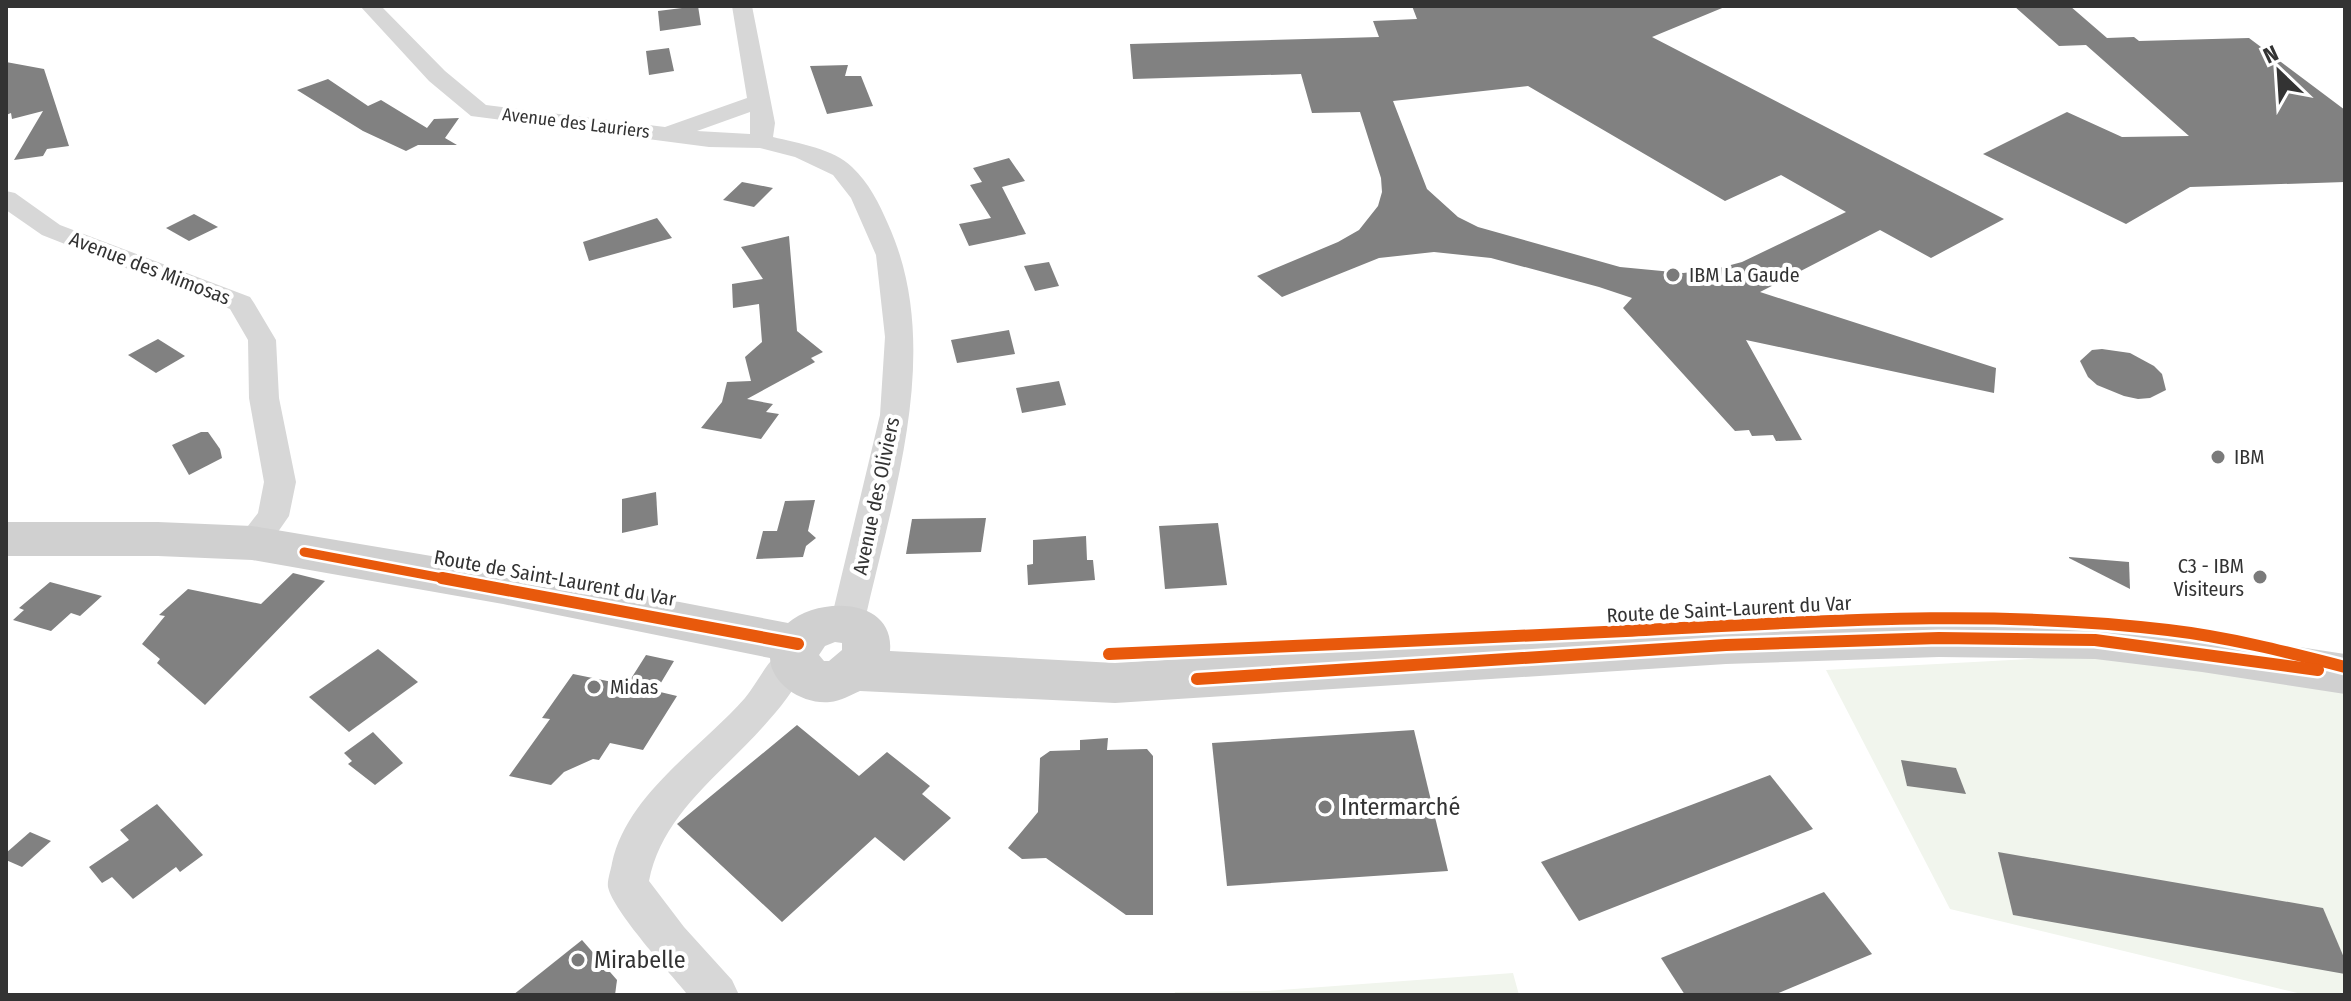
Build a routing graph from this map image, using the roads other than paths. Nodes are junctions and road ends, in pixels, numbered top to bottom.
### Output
1 (742, 6) edge
2 (380, 9) edge
3 (759, 101) junction
4 (668, 134) junction
5 (761, 141) junction
6 (6, 198) edge
7 (6, 539) edge
8 (252, 543) junction
9 (829, 654) junction
10 (2345, 667) edge
11 (2345, 674) edge
12 (717, 995) edge

1 - 3 street
2 - 4 street, Avenue des Lauriers
3 - 4 street
3 - 5 street
4 - 5 street, Avenue des Lauriers
5 - 9 street, Avenue des Oliviers
6 - 8 street, Avenue des Mimosas
7 - 8 main road, Route de Saint-Laurent du Var
8 - 9 main road, Route de Saint-Laurent du Var
9 - 10 main road, Route de Saint-Laurent du Var
9 - 11 main road, Route de Saint-Laurent du Var
9 - 12 street

